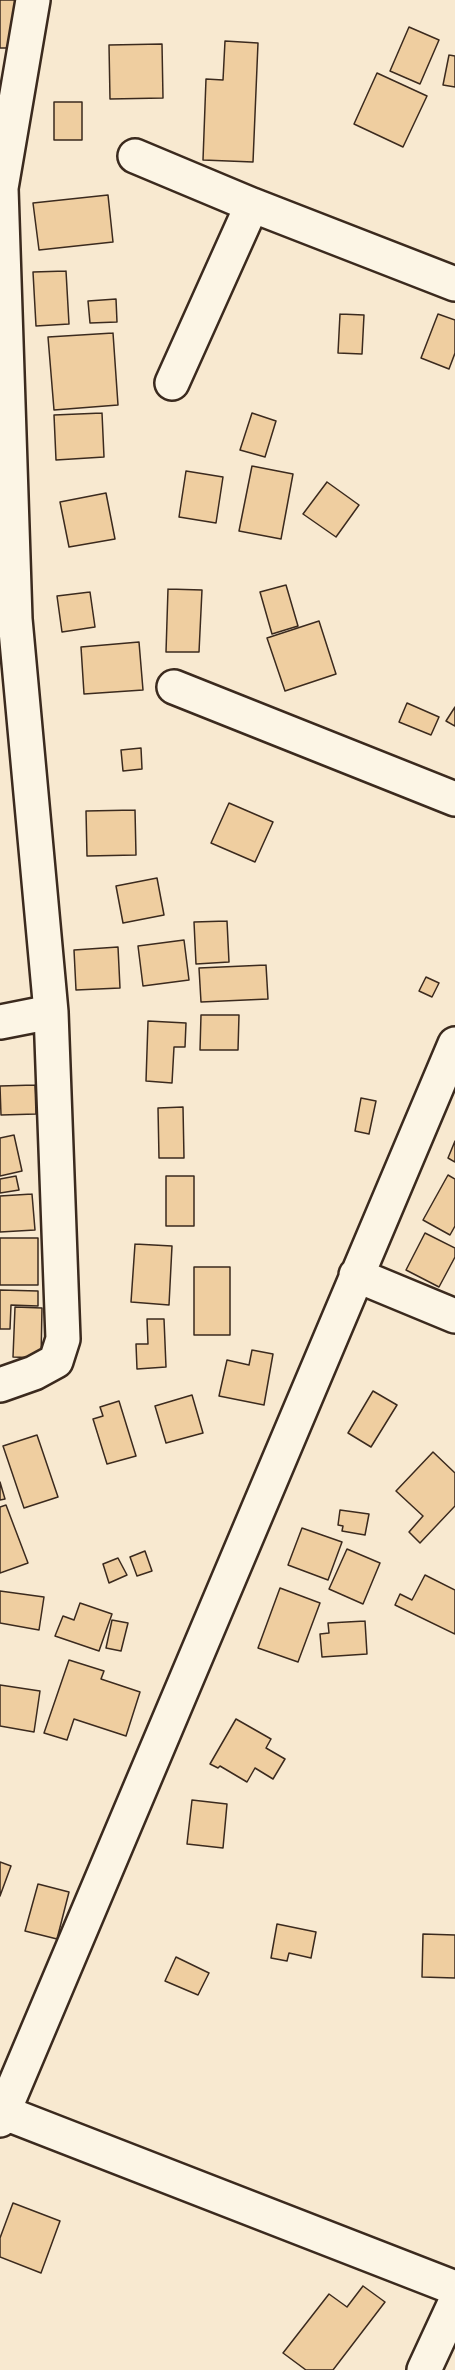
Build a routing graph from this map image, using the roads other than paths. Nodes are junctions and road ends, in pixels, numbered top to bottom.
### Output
1 (33, 0) edge
2 (135, 156) dead end
3 (0, 188) edge
4 (252, 205) junction
5 (455, 284) edge
6 (172, 383) dead end
7 (8, 621) edge
8 (174, 687) dead end
9 (455, 799) edge
10 (51, 1012) junction
11 (0, 1022) edge
12 (455, 1044) edge
13 (356, 1275) junction
14 (455, 1316) edge
15 (0, 1385) edge
16 (1, 2114) edge
17 (455, 2288) edge
18 (455, 2302) edge
19 (424, 2370) edge

1 - 3 street
2 - 4 street
3 - 7 street
4 - 5 street
4 - 6 street
7 - 10 street
8 - 9 street
10 - 11 street
10 - 15 street
12 - 13 street
13 - 14 street
13 - 16 street
16 - 17 street
18 - 19 street

